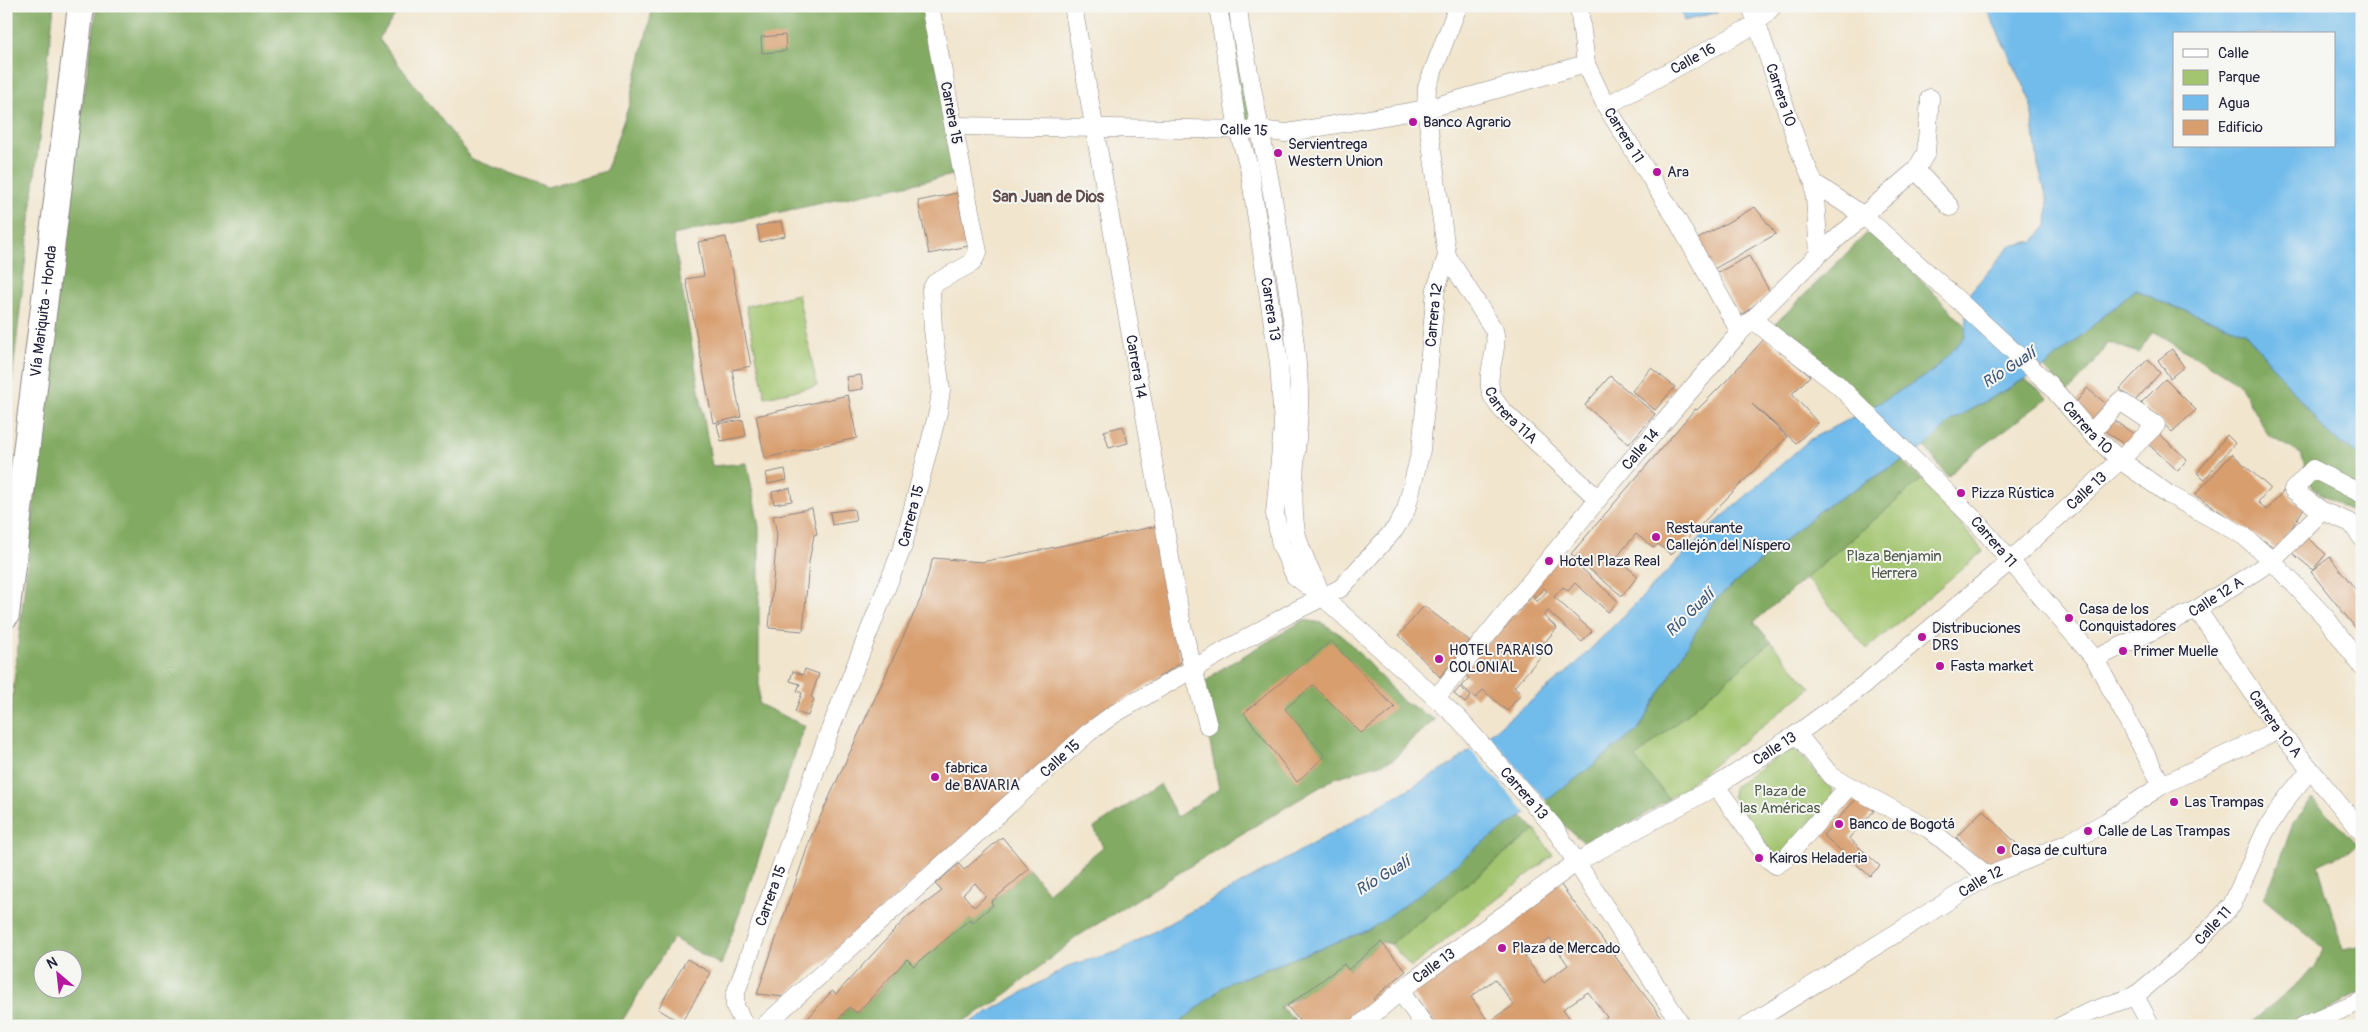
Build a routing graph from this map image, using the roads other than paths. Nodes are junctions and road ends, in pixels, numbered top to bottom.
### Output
1 (81, 6) edge
2 (930, 6) edge
3 (1073, 6) edge
4 (1218, 6) edge
5 (1238, 6) edge
6 (1458, 6) edge
7 (1579, 6) edge
8 (1751, 6) edge
9 (1773, 6) edge
10 (1756, 24) junction
11 (1586, 64) junction
12 (1930, 98) dead end
13 (1606, 106) junction
14 (1426, 109) junction
15 (954, 126) junction
16 (1094, 128) junction
17 (1238, 130) junction
18 (1260, 130) junction
19 (1916, 170) junction
20 (1814, 183) junction
21 (1950, 207) dead end
22 (1864, 216) junction
23 (1819, 254) junction
24 (1447, 256) junction
25 (1747, 326) junction
26 (2091, 433) junction
27 (2120, 460) junction
28 (2362, 494) edge
29 (1598, 499) junction
30 (2322, 511) junction
31 (2362, 538) edge
32 (2010, 561) junction
33 (2272, 561) junction
34 (1324, 598) junction
35 (2197, 609) junction
36 (6, 615) edge
37 (2095, 659) junction
38 (2362, 666) edge
39 (1193, 670) junction
40 (1436, 698) junction
41 (1208, 726) dead end
42 (2278, 730) junction
43 (1797, 734) junction
44 (2310, 770) junction
45 (2162, 785) junction
46 (1716, 786) junction
47 (1849, 786) junction
48 (2362, 832) edge
49 (1577, 862) junction
50 (1988, 876) junction
51 (1400, 991) junction
52 (2136, 996) junction
53 (2362, 1001) edge
54 (745, 1026) edge
55 (764, 1026) edge
56 (1359, 1026) edge
57 (1426, 1026) edge
58 (1682, 1026) edge
59 (1746, 1026) edge
60 (2061, 1026) edge
61 (2151, 1026) edge
62 (2304, 1026) edge

1 - 36 highway, Vía Mariquita - Honda
2 - 15 street, Carrera 15
3 - 16 street, Carrera 14
4 - 17 street, Carrera 13
5 - 18 street, Carrera 13
6 - 14 street, Carrera 12
7 - 11 street, Carrera 11
8 - 10 street, Carrera 10
9 - 10 street, Calle 16
10 - 13 street, Calle 16
10 - 20 street, Carrera 10
11 - 13 street, Carrera 11
11 - 14 street, Calle 15
12 - 19 street
13 - 25 street, Carrera 11
14 - 18 street, Calle 15
14 - 24 street, Carrera 12
15 - 16 street, Calle 15
15 - 54 street, Carrera 15
16 - 17 street, Calle 15
16 - 39 street, Carrera 14
17 - 18 street, Calle 15
17 - 34 street, Carrera 13
18 - 34 street, Carrera 13
19 - 21 street
19 - 22 street, Calle 14
20 - 22 street, Carrera 10
20 - 23 street, Carrera 10
22 - 23 street, Calle 14
22 - 26 street, Carrera 10
23 - 25 street, Calle 14
24 - 29 street, Carrera 11A
24 - 34 street, Carrera 12
25 - 29 street, Calle 14
25 - 32 street, Carrera 11
26 - 27 street, Carrera 10
26 - 27 street, Calle 13
27 - 32 street, Calle 13
27 - 33 street, Carrera 10
28 - 30 street
29 - 40 street, Calle 14
30 - 31 street
30 - 33 street, Calle 12 A
32 - 37 street, Carrera 11
32 - 43 street, Calle 13
33 - 35 street, Calle 12 A
33 - 38 street, Carrera 10
34 - 39 street, Calle 15
34 - 40 street, Carrera 13
35 - 37 street, Calle 12 A
35 - 42 street, Carrera 10 A
37 - 45 street, Carrera 11
39 - 41 street, Carrera 14
39 - 55 street, Calle 15
40 - 49 street, Carrera 13
42 - 44 street, Carrera 10 A
42 - 45 street, Calle 12
43 - 46 street, Calle 13
43 - 47 street
44 - 48 street, Carrera 10 A
44 - 52 street, Calle 11
45 - 50 street, Calle 12
46 - 47 street
46 - 49 street, Calle 13
47 - 50 street
49 - 51 street, Calle 13
49 - 58 street, Carrera 13
50 - 59 street, Calle 12
51 - 56 street, Calle 13
51 - 57 street
52 - 60 street, Calle 11
52 - 61 street
53 - 62 street

